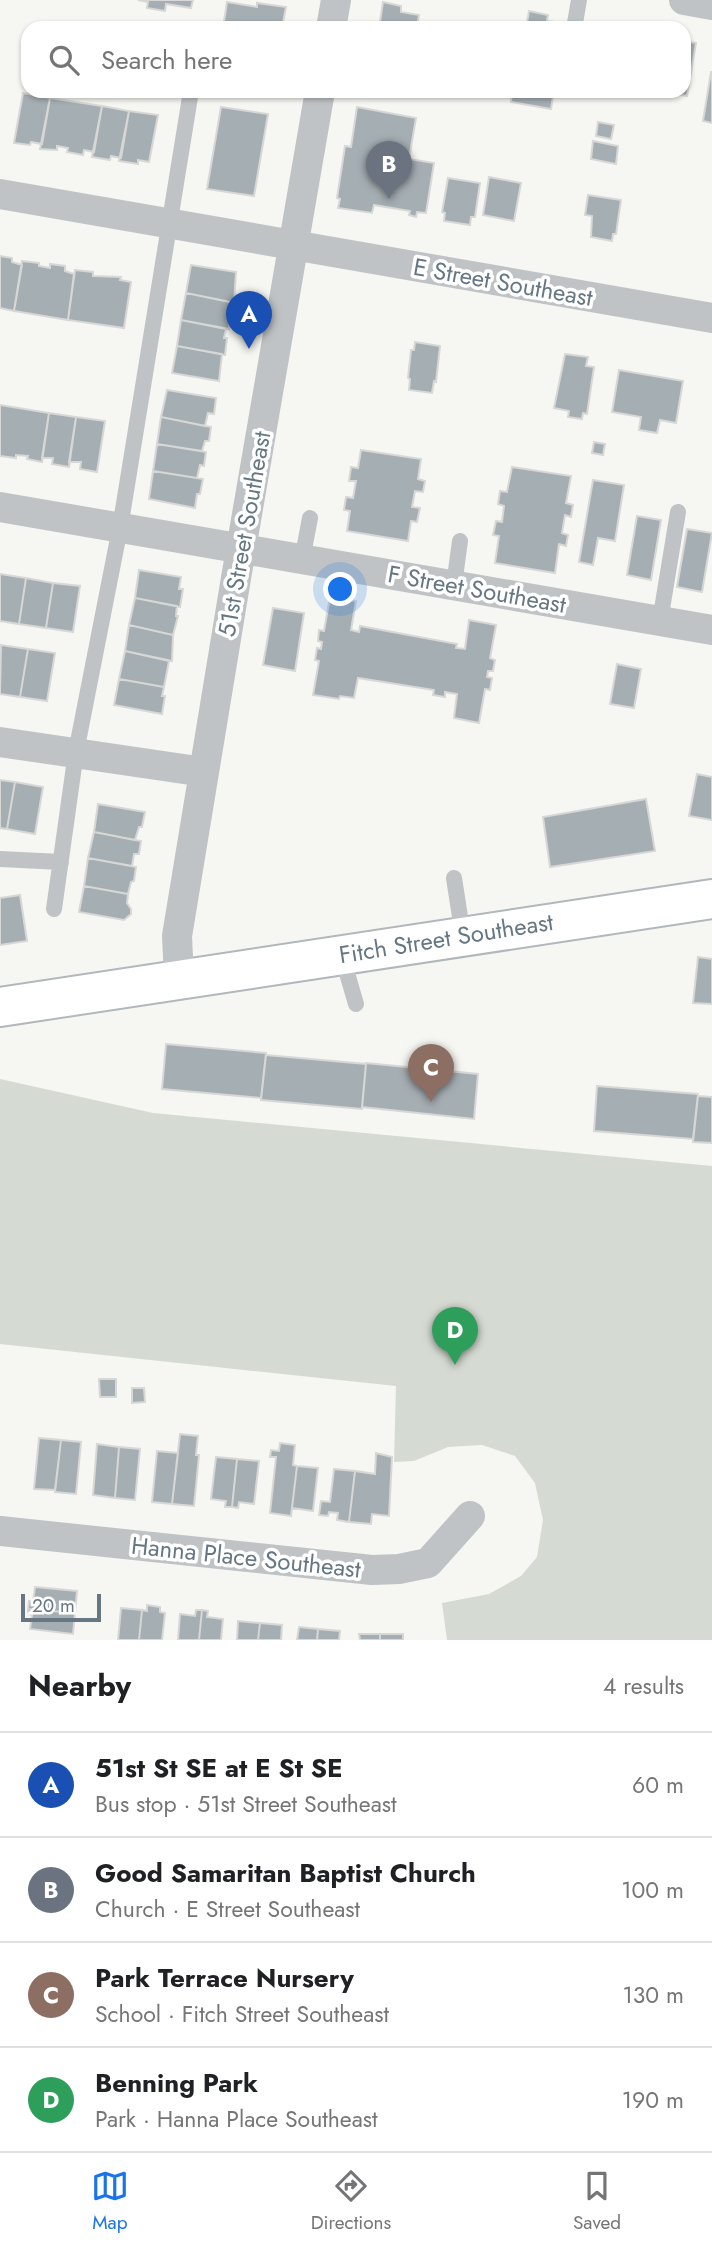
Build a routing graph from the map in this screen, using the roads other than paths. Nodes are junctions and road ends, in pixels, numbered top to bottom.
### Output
1 (336, 0) edge
2 (579, 0) edge
3 (684, 0) edge
4 (712, 5) edge
5 (332, 21) edge
6 (575, 21) edge
7 (190, 98) edge
8 (319, 98) edge
9 (0, 194) edge
10 (170, 224) junction
11 (294, 245) junction
12 (712, 318) edge
13 (0, 508) edge
14 (678, 512) dead end
15 (310, 518) dead end
16 (120, 528) junction
17 (460, 541) dead end
18 (241, 549) junction
19 (302, 560) junction
20 (454, 585) junction
21 (660, 621) junction
22 (712, 630) edge
23 (0, 742) edge
24 (76, 752) junction
25 (204, 772) junction
26 (0, 859) edge
27 (61, 862) junction
28 (454, 878) dead end
29 (712, 899) edge
30 (54, 909) dead end
31 (463, 936) junction
32 (341, 954) junction
33 (179, 978) junction
34 (356, 1004) dead end
35 (0, 1007) edge
36 (470, 1516) dead end
37 (0, 1531) edge

1 - 5 street
2 - 6 lane
3 - 4 street
7 - 10 lane
8 - 11 street, 51st Street Southeast
9 - 10 street, E Street Southeast
10 - 11 street, E Street Southeast
10 - 16 lane
11 - 12 street, E Street Southeast
11 - 18 street, 51st Street Southeast
13 - 16 street, F Street Southeast
14 - 21 lane
15 - 19 lane
16 - 18 street, F Street Southeast
16 - 24 lane
17 - 20 lane
18 - 19 street, F Street Southeast
18 - 25 street, 51st Street Southeast
19 - 20 street, F Street Southeast
20 - 21 street, F Street Southeast
21 - 22 street, F Street Southeast
23 - 24 street
24 - 25 street
24 - 27 lane
25 - 33 street, 51st Street Southeast
26 - 27 lane
27 - 30 lane
28 - 31 lane
29 - 31 street, Fitch Street Southeast
31 - 32 street, Fitch Street Southeast
32 - 33 street, Fitch Street Southeast
32 - 34 lane
33 - 35 street, Fitch Street Southeast
36 - 37 street, Hanna Place Southeast

